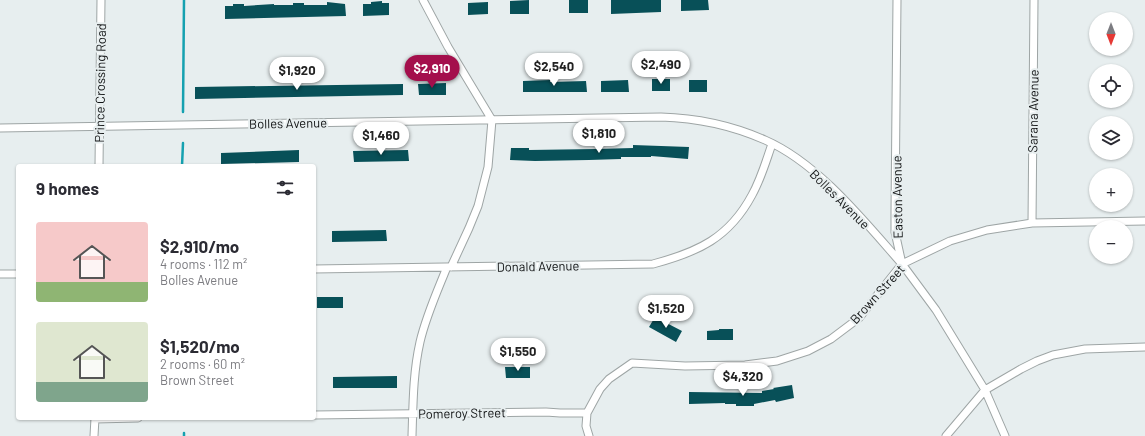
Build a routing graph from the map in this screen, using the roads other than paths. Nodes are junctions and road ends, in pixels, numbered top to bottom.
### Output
1 (101, 0) edge
2 (423, 0) edge
3 (897, 0) edge
4 (1034, 0) edge
5 (492, 120) junction
6 (99, 126) junction
7 (0, 128) edge
8 (769, 142) junction
9 (98, 164) edge
10 (1145, 221) edge
11 (1032, 223) junction
12 (902, 264) junction
13 (448, 267) junction
14 (316, 269) edge
15 (0, 274) edge
16 (16, 274) edge
17 (1145, 347) edge
18 (985, 390) junction
19 (587, 413) junction
20 (412, 414) junction
21 (316, 415) edge
22 (95, 420) edge
23 (94, 436) edge
24 (412, 436) edge
25 (589, 436) edge
26 (946, 436) edge
27 (1005, 436) edge

1 - 6 street, Prince Crossing Road
2 - 5 street
3 - 12 street, Easton Avenue
4 - 11 street, Sarana Avenue
5 - 6 street, Bolles Avenue
5 - 8 street, Bolles Avenue
5 - 13 street
6 - 7 street, Bolles Avenue
6 - 9 street, Prince Crossing Road
8 - 12 street, Bolles Avenue
8 - 13 street, Donald Avenue
10 - 11 street, Brown Street
11 - 12 street, Brown Street
12 - 18 street, Easton Avenue
12 - 19 street, Brown Street
13 - 14 street, Donald Avenue
13 - 20 street
15 - 16 street
17 - 18 street
18 - 26 street
18 - 27 street, Easton Avenue
19 - 20 street, Pomeroy Street
19 - 25 street
20 - 21 street, Pomeroy Street
20 - 24 street
22 - 23 street

